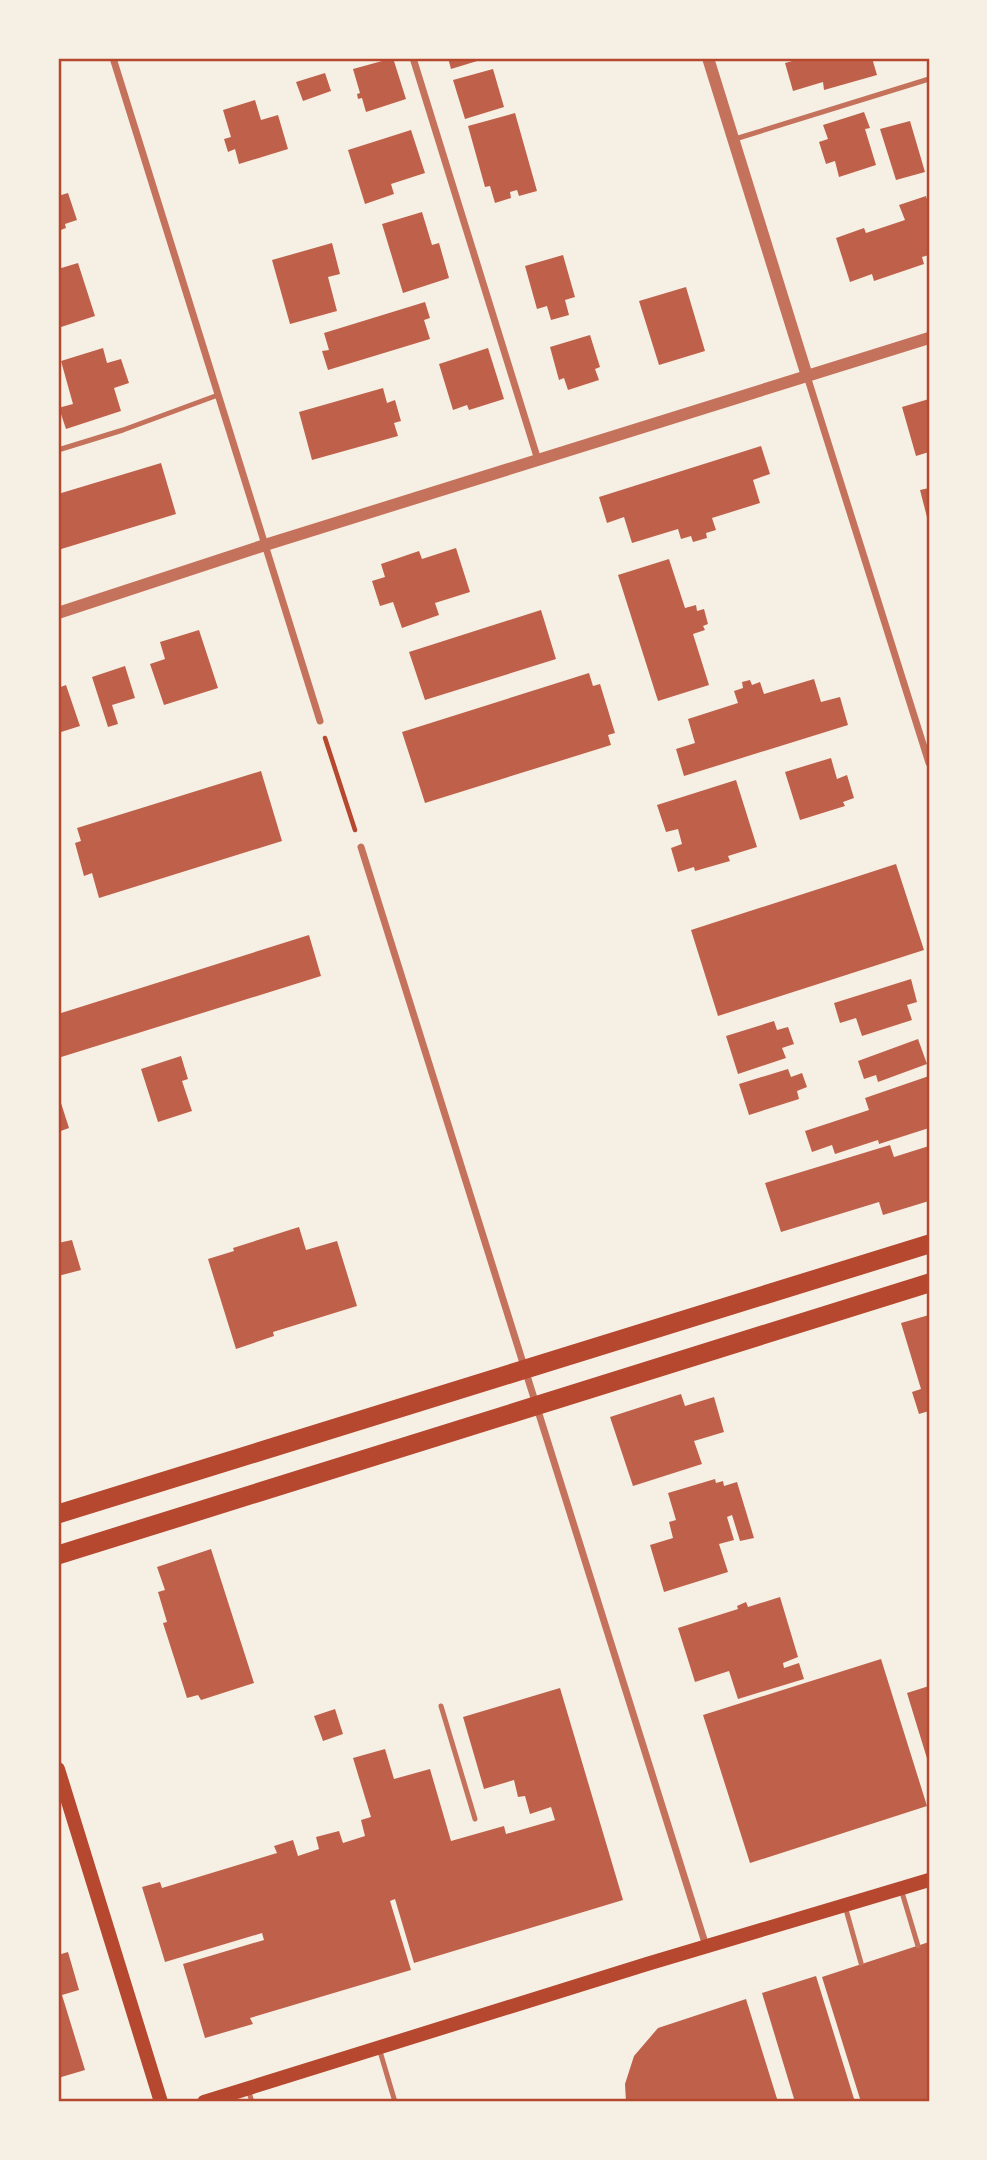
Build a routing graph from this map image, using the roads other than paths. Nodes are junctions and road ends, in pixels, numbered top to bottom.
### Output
1 (113, 58) edge
2 (412, 58) edge
3 (708, 58) edge
4 (929, 79) edge
5 (733, 140) junction
6 (929, 338) edge
7 (807, 376) junction
8 (218, 395) junction
9 (58, 450) edge
10 (538, 460) junction
11 (265, 545) junction
12 (58, 613) edge
13 (320, 721) road end
14 (929, 763) edge
15 (360, 846) road end
16 (929, 1244) edge
17 (929, 1283) edge
18 (523, 1369) junction
19 (535, 1406) junction
20 (58, 1514) edge
21 (58, 1555) edge
22 (441, 1706) dead end
23 (58, 1769) edge
24 (475, 1819) dead end
25 (929, 1880) edge
26 (901, 1889) junction
27 (845, 1905) junction
28 (706, 1946) junction
29 (918, 1946) dead end
30 (861, 1963) dead end
31 (379, 2048) junction
32 (251, 2095) edge
33 (161, 2102) edge
34 (204, 2102) edge
35 (395, 2102) edge

1 - 8 street
2 - 10 street
3 - 5 street
4 - 5 lane
5 - 7 street
6 - 7 street
7 - 10 street
7 - 14 street
8 - 9 lane
8 - 11 street
10 - 11 street
11 - 12 street
11 - 13 street
15 - 18 street
16 - 18 highway
17 - 19 highway
18 - 19 street
18 - 20 highway
19 - 21 highway
19 - 28 street
22 - 24 lane
23 - 33 main road
25 - 26 main road
26 - 27 main road
26 - 29 lane
27 - 28 main road
27 - 30 lane
28 - 31 main road
31 - 32 main road
31 - 35 lane
32 - 34 main road

